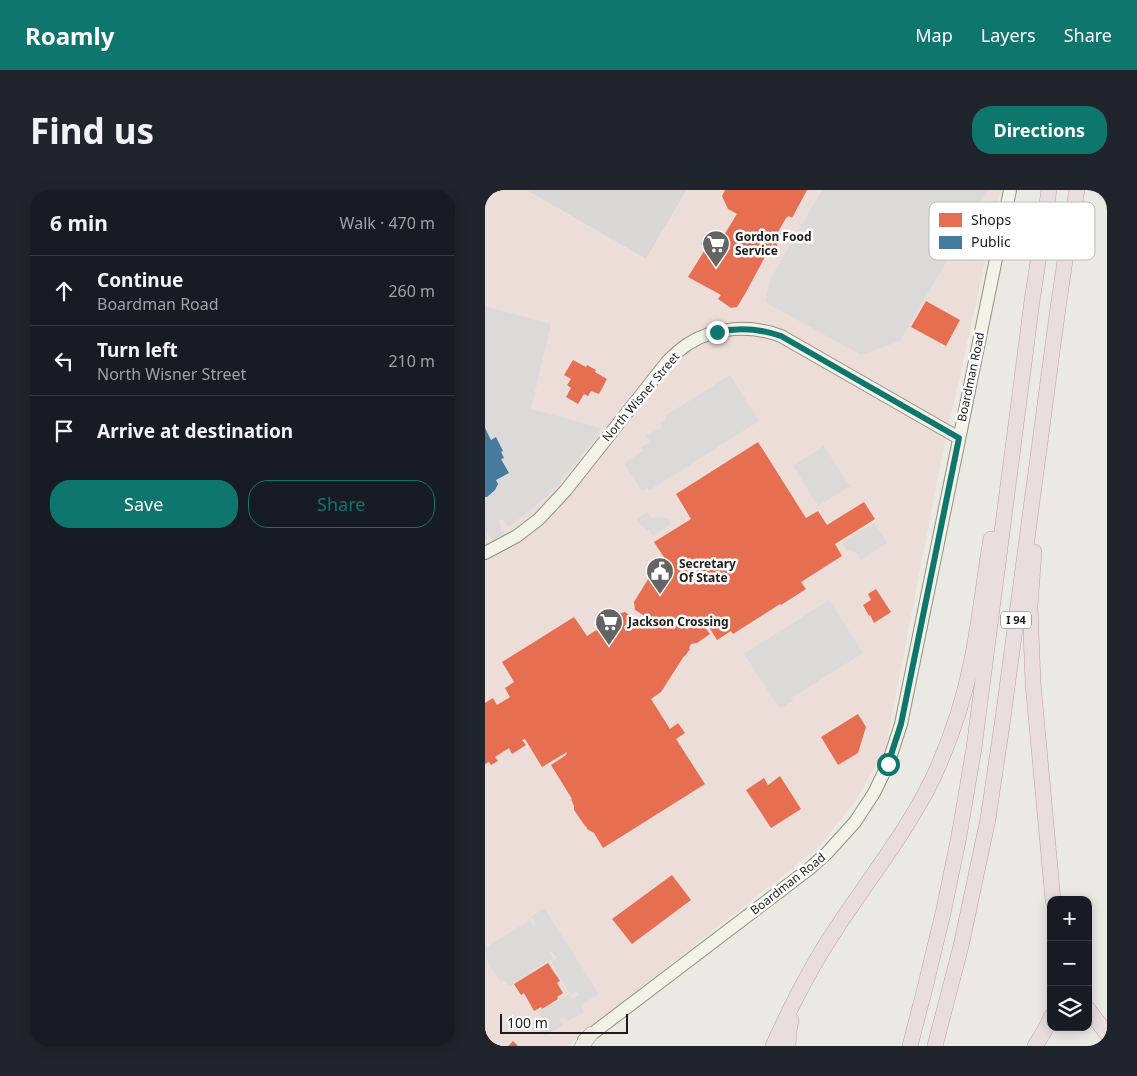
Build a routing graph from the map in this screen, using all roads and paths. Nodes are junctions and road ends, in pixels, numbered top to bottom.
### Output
1 (996, 260) edge
2 (1037, 260) edge
3 (1065, 260) edge
4 (1047, 386) junction
5 (1015, 425) junction
6 (959, 438) junction
7 (485, 553) edge
8 (1053, 896) edge
9 (815, 963) junction
10 (1092, 1014) edge
11 (1047, 1025) edge
12 (591, 1034) junction
13 (1107, 1034) edge
14 (577, 1046) edge
15 (582, 1046) edge
16 (773, 1046) edge
17 (788, 1046) edge
18 (910, 1046) edge
19 (935, 1046) edge
20 (1035, 1046) edge

1 - 6 main road, Boardman Road
2 - 5 highway, I 94
3 - 4 highway, I 94
4 - 8 highway
4 - 19 highway, I 94
5 - 9 highway
5 - 18 highway, I 94
6 - 7 main road, North Wisner Street
6 - 12 main road, Boardman Road
9 - 16 highway
9 - 17 highway
10 - 13 highway
11 - 20 highway
12 - 14 main road, Boardman Road
12 - 15 main road

